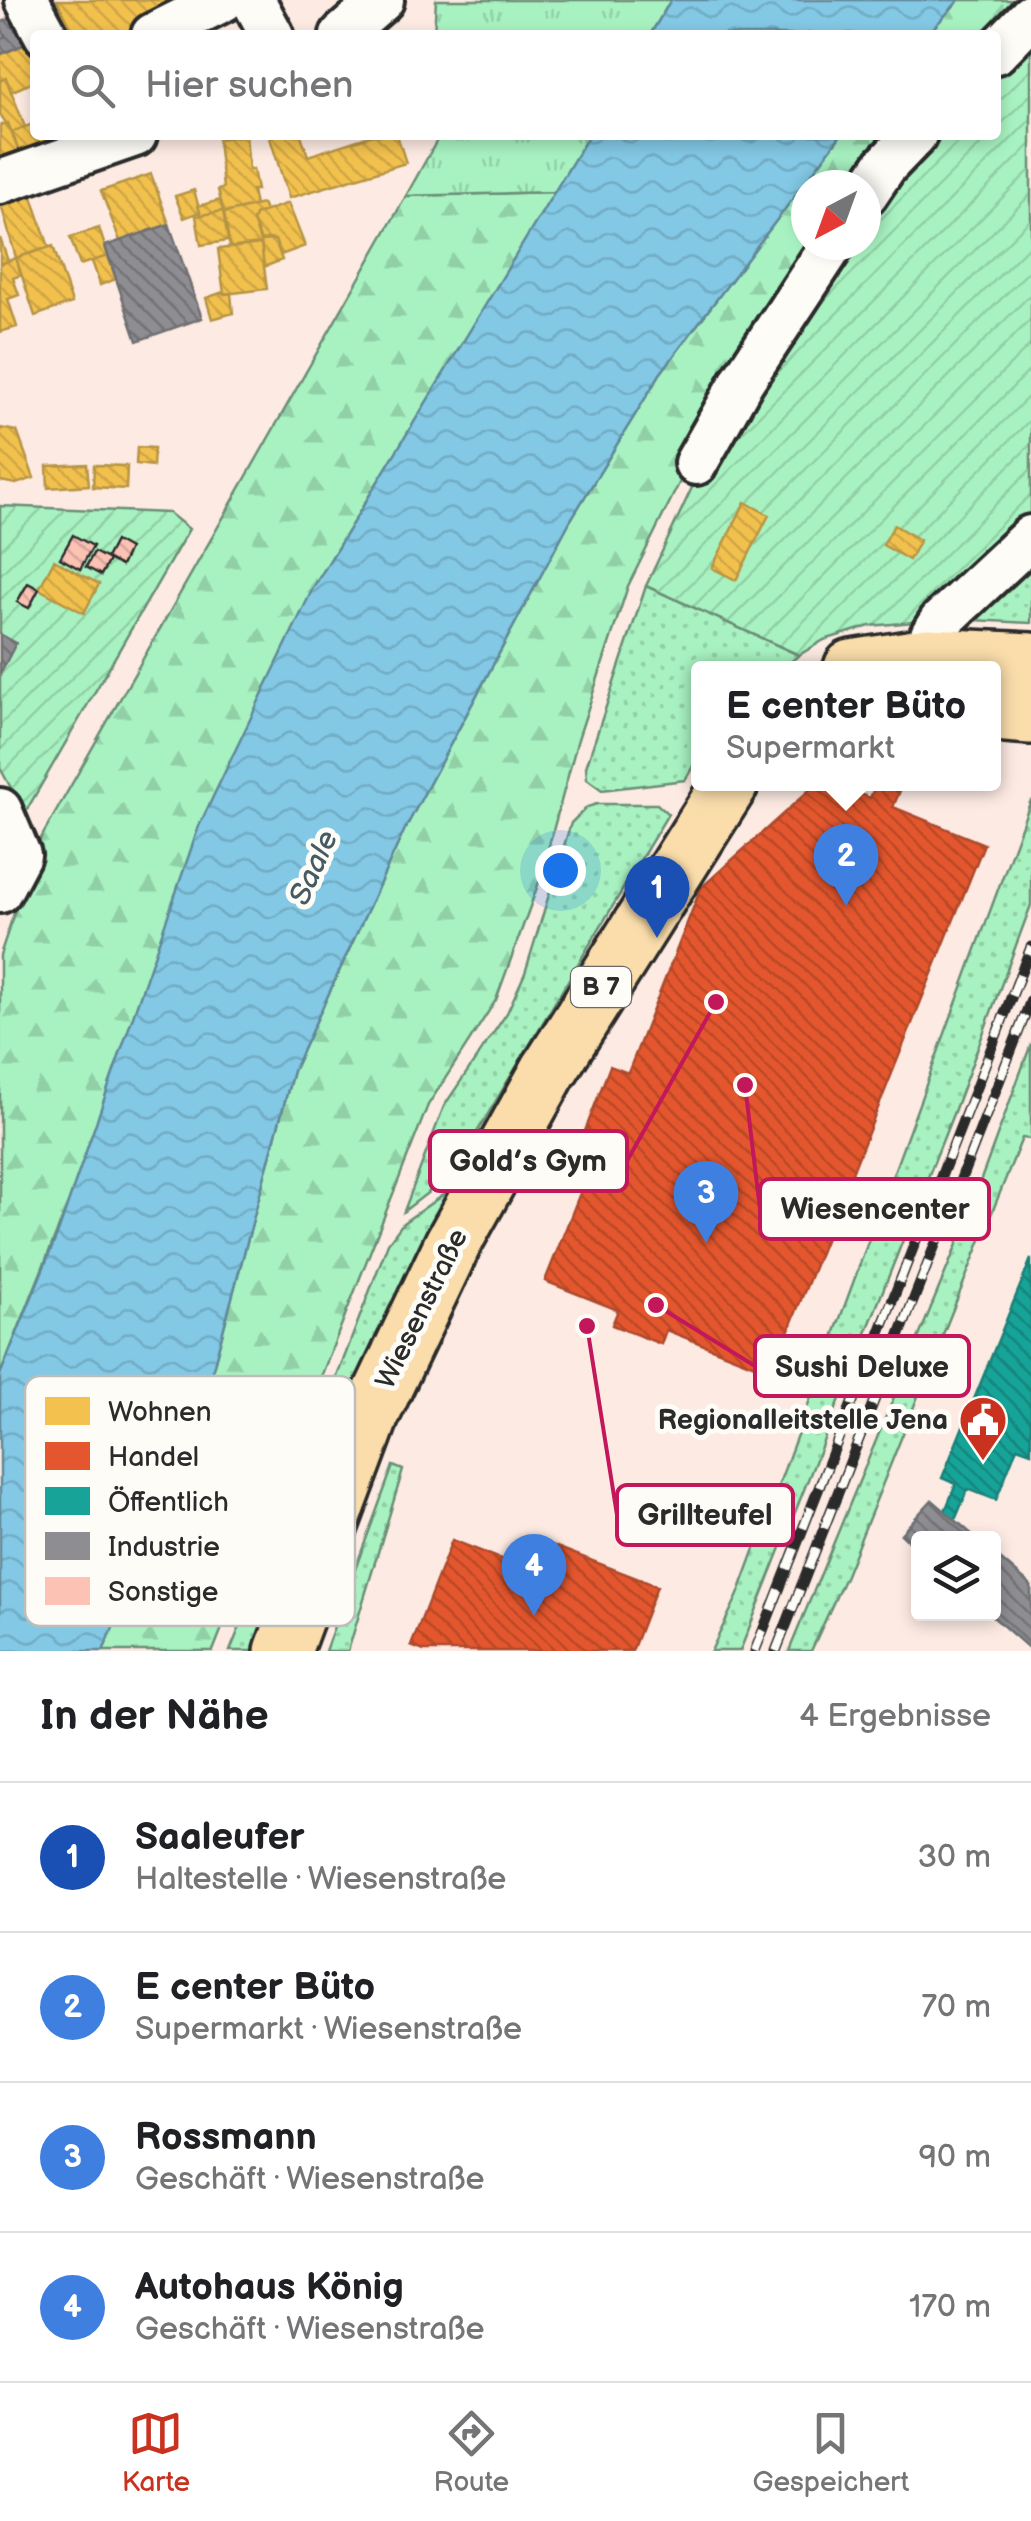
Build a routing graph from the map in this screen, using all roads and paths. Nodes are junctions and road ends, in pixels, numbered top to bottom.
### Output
1 (27, 0) edge
2 (223, 0) edge
3 (254, 0) edge
4 (382, 0) edge
5 (1031, 16) edge
6 (43, 30) edge
7 (163, 30) edge
8 (269, 30) edge
9 (348, 30) edge
10 (1001, 47) edge
11 (109, 140) edge
12 (911, 140) edge
13 (881, 176) edge
14 (0, 182) edge
15 (822, 260) edge
16 (696, 463) dead end
17 (1031, 537) edge
18 (927, 661) edge
19 (1001, 661) edge
20 (1031, 661) edge
21 (1001, 714) edge
22 (1031, 716) edge
23 (726, 791) edge
24 (0, 810) edge
25 (9, 873) edge
26 (355, 1458) edge
27 (292, 1626) edge
28 (283, 1651) edge

1 - 6 street
2 - 7 street
3 - 8 street
4 - 9 street
5 - 10 street
11 - 14 street
12 - 13 street
15 - 16 street
17 - 18 street
19 - 20 main road
21 - 22 main road
23 - 26 main road, Wiesenstraße / B 7
24 - 25 street
27 - 28 main road, Wiesenstraße / B 7

